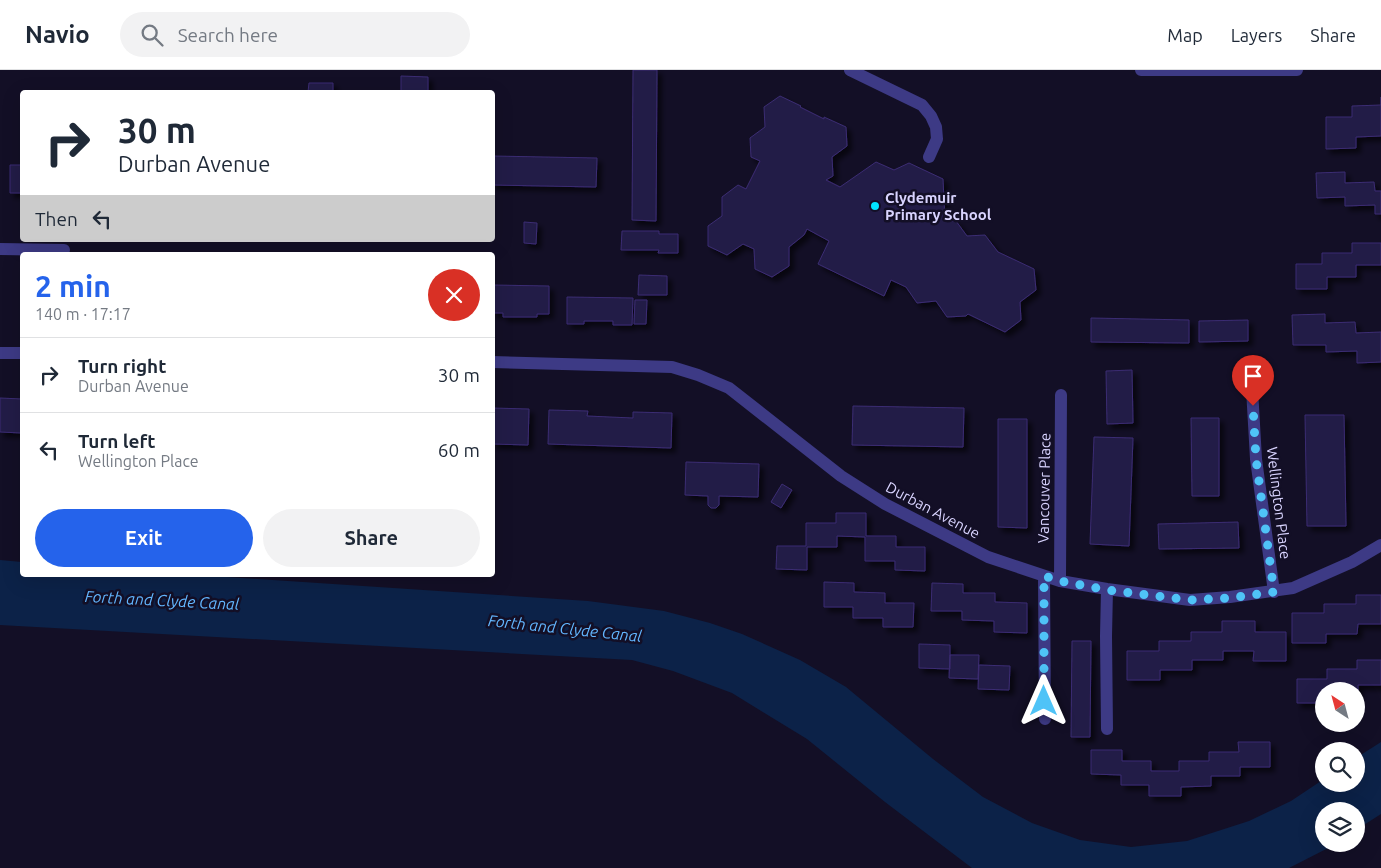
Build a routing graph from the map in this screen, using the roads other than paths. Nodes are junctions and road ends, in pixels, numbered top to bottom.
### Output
1 (850, 70) edge
2 (1141, 70) edge
3 (1297, 70) edge
4 (929, 157) dead end
5 (0, 248) edge
6 (64, 250) dead end
7 (0, 352) edge
8 (20, 353) edge
9 (495, 362) edge
10 (1252, 389) dead end
11 (1061, 395) dead end
12 (1381, 545) edge
13 (1044, 576) junction
14 (1060, 581) junction
15 (1107, 590) junction
16 (1274, 592) junction
17 (1045, 719) dead end
18 (1107, 729) dead end

1 - 4 street
2 - 3 street
5 - 6 street
7 - 8 street
9 - 13 street, Durban Avenue
10 - 16 street, Wellington Place
11 - 14 street, Vancouver Place
12 - 16 street, Durban Avenue
13 - 14 street, Durban Avenue
13 - 17 street
14 - 15 street, Durban Avenue
15 - 16 street, Durban Avenue
15 - 18 street

